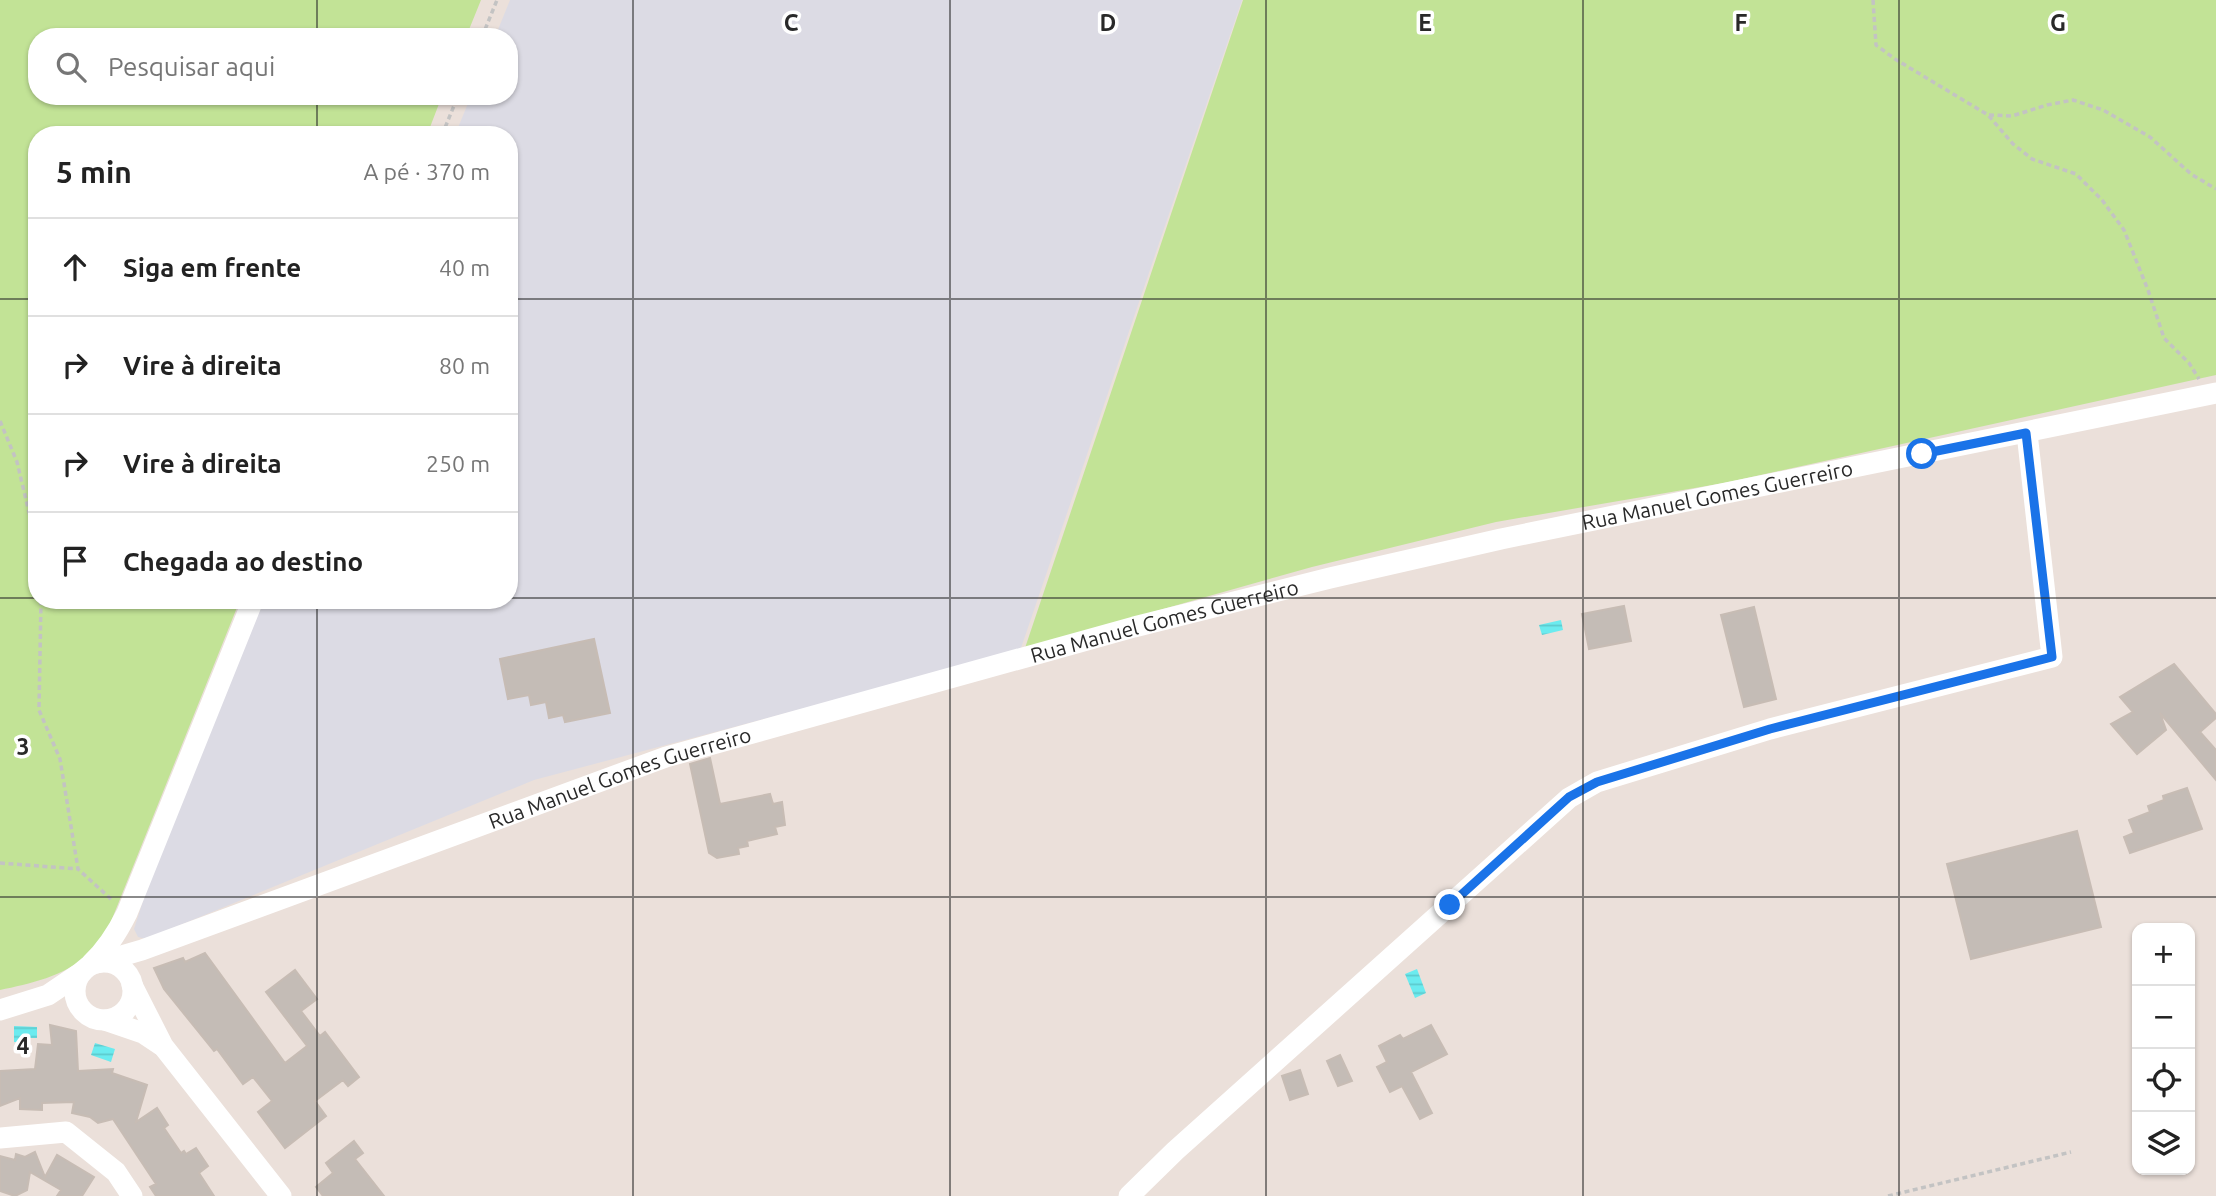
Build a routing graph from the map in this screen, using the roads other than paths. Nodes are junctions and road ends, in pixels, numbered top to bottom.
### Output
1 (2213, 394) edge
2 (2026, 433) junction
3 (249, 609) edge
4 (127, 914) junction
5 (131, 962) junction
6 (89, 967) junction
7 (33, 1001) junction
8 (0, 1010) edge
9 (97, 1018) junction
10 (163, 1046) junction
11 (0, 1138) edge
12 (132, 1196) edge
13 (281, 1196) edge
14 (1129, 1196) edge

1 - 2 street, Rua Manuel Gomes Guerreiro
2 - 5 street, Rua Manuel Gomes Guerreiro
2 - 14 street
3 - 4 street
4 - 5 street
4 - 6 street
5 - 6 street
5 - 9 street
5 - 10 street
6 - 7 street
6 - 9 street
7 - 8 street
7 - 9 street
9 - 10 street
10 - 13 street
11 - 12 street

